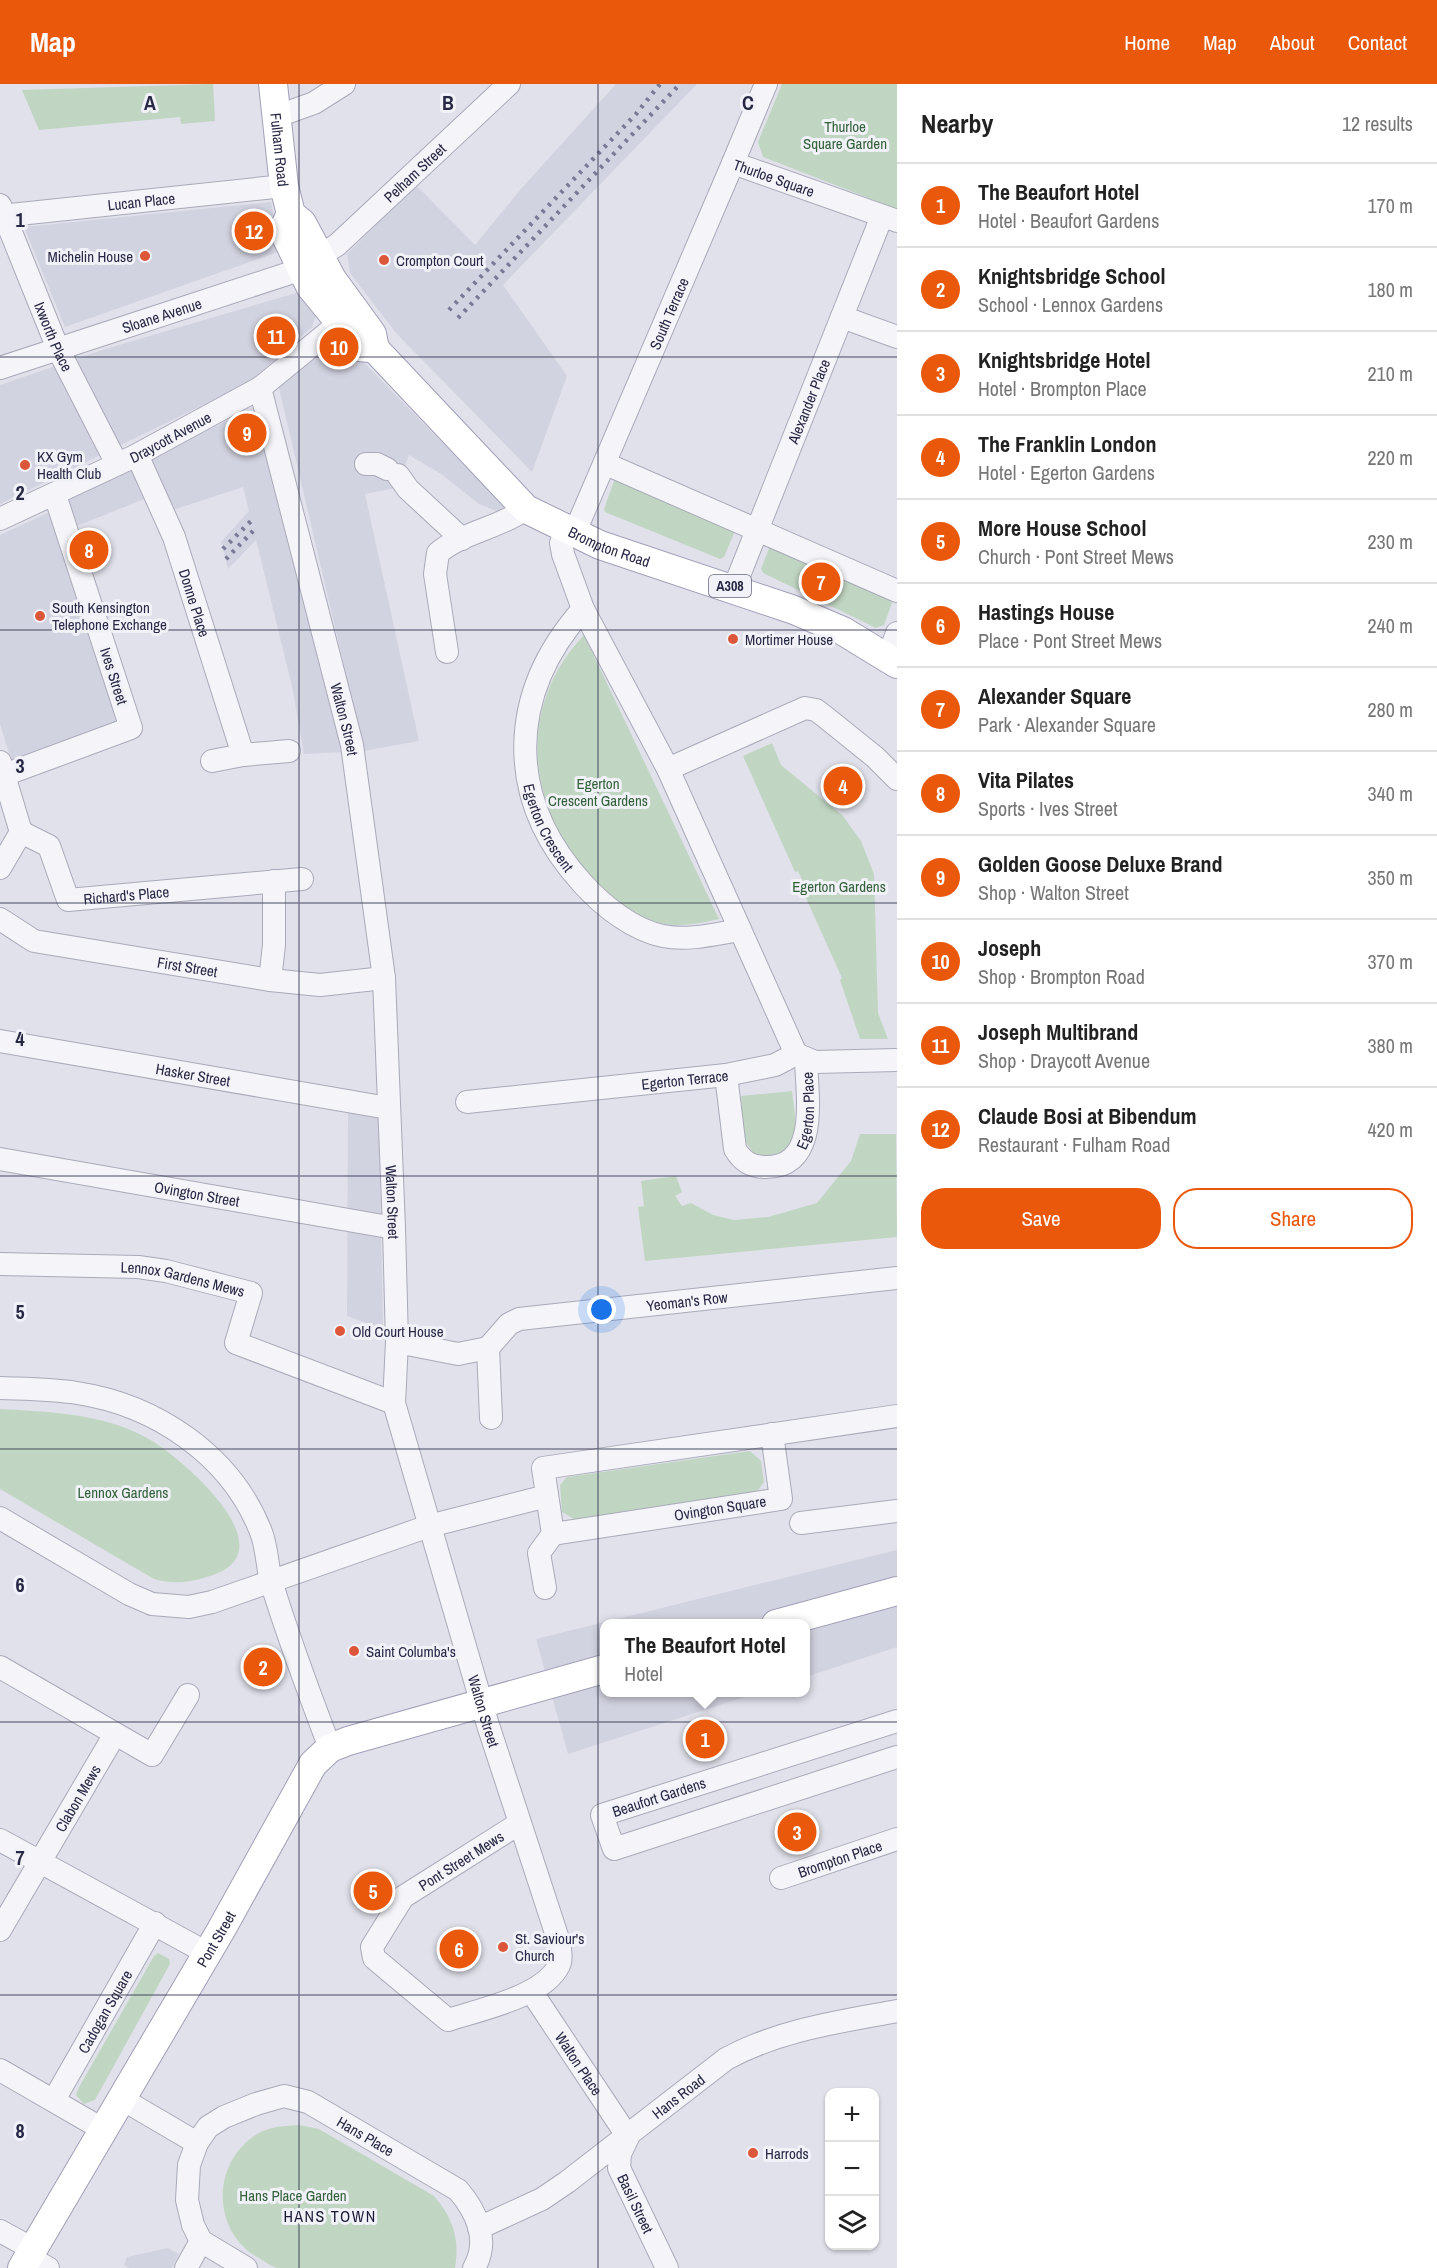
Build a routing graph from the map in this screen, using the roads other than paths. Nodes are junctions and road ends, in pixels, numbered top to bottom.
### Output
1 (273, 84) edge
2 (344, 84) edge
3 (509, 84) edge
4 (766, 84) edge
5 (276, 117) junction
6 (732, 163) junction
7 (284, 186) junction
8 (1, 212) edge
9 (890, 219) edge
10 (310, 263) junction
11 (347, 317) junction
12 (842, 317) junction
13 (897, 338) edge
14 (58, 349) junction
15 (0, 368) edge
16 (260, 388) junction
17 (126, 460) junction
18 (606, 464) junction
19 (390, 474) dead end
20 (56, 495) junction
21 (526, 509) junction
22 (0, 519) edge
23 (758, 530) junction
24 (570, 532) junction
25 (462, 539) junction
26 (734, 588) junction
27 (897, 591) edge
28 (583, 609) junction
29 (447, 652) dead end
30 (894, 652) edge
31 (289, 751) dead end
32 (243, 755) junction
33 (212, 761) dead end
34 (2, 769) edge
35 (668, 769) junction
36 (897, 779) edge
37 (21, 832) junction
38 (0, 868) edge
39 (302, 879) dead end
40 (274, 881) junction
41 (0, 918) edge
42 (740, 930) junction
43 (384, 978) junction
44 (270, 980) junction
45 (0, 1041) edge
46 (801, 1057) junction
47 (897, 1060) edge
48 (726, 1075) junction
49 (467, 1102) dead end
50 (388, 1108) junction
51 (0, 1159) edge
52 (394, 1228) junction
53 (0, 1264) edge
54 (897, 1278) edge
55 (397, 1342) junction
56 (488, 1347) junction
57 (0, 1388) edge
58 (394, 1403) junction
59 (897, 1416) edge
60 (491, 1418) dead end
61 (772, 1434) junction
62 (547, 1496) junction
63 (897, 1511) edge
64 (0, 1518) edge
65 (801, 1523) dead end
66 (429, 1526) junction
67 (553, 1534) junction
68 (271, 1580) junction
69 (545, 1588) dead end
70 (897, 1591) edge
71 (791, 1619) edge
72 (0, 1667) edge
73 (600, 1671) edge
74 (188, 1695) dead end
75 (482, 1704) junction
76 (897, 1721) edge
77 (115, 1734) junction
78 (330, 1748) junction
79 (897, 1757) edge
80 (520, 1822) junction
81 (897, 1839) edge
82 (0, 1840) edge
83 (39, 1862) junction
84 (781, 1878) dead end
85 (155, 1923) junction
86 (0, 1930) edge
87 (207, 1953) junction
88 (531, 1991) junction
89 (897, 2011) edge
90 (0, 2070) edge
91 (122, 2099) junction
92 (54, 2100) junction
93 (104, 2130) junction
94 (628, 2137) junction
95 (197, 2142) junction
96 (479, 2228) junction
97 (0, 2230) edge
98 (201, 2241) junction
99 (33, 2260) edge
100 (186, 2268) edge
101 (246, 2268) edge
102 (474, 2268) edge
103 (667, 2268) edge

1 - 5 main road, Fulham Road / A308
2 - 5 street
3 - 10 street, Pelham Street
4 - 6 street, Thurloe Square
5 - 7 main road, Fulham Road / A308
6 - 9 street, Thurloe Square
6 - 18 street, South Terrace
7 - 8 street, Lucan Place
7 - 10 main road, Fulham Road / A308
8 - 14 street, Ixworth Place
9 - 12 street, Alexander Place
10 - 11 main road, Brompton Road / A308
10 - 14 street, Sloane Avenue
11 - 16 street, Draycott Avenue
11 - 21 main road, Brompton Road / A308
12 - 13 street
12 - 23 street, Alexander Place
14 - 15 street, Sloane Avenue
14 - 17 street, Ixworth Place
16 - 17 street, Draycott Avenue
16 - 43 street, Walton Street
17 - 20 street, Draycott Avenue
17 - 32 street, Donne Place
18 - 23 street
18 - 24 street, South Terrace
19 - 25 street
20 - 22 street, Draycott Avenue
20 - 34 street, Ives Street
21 - 24 main road, Brompton Road / A308
21 - 25 street
23 - 26 street, Alexander Place
23 - 27 street
24 - 26 main road, Brompton Road / A308
24 - 28 street
25 - 29 street
26 - 30 main road, Brompton Road / A308
28 - 35 street
28 - 42 street, Egerton Crescent
31 - 32 street
32 - 33 street
34 - 37 street
35 - 36 street
35 - 42 street
37 - 38 street
37 - 40 street, Richard's Place
39 - 40 street, Richard's Place
40 - 44 street
41 - 44 street, First Street
42 - 46 street
43 - 44 street, First Street
43 - 50 street, Walton Street
45 - 50 street, Hasker Street
46 - 47 street, Egerton Terrace
46 - 48 street, Egerton Terrace
46 - 48 street, Egerton Place
48 - 49 street, Egerton Terrace
50 - 52 street, Walton Street
51 - 52 street, Ovington Street
52 - 55 street, Walton Street
53 - 58 street, Lennox Gardens Mews
54 - 56 street, Yeoman's Row
55 - 56 street
55 - 58 street, Walton Street
56 - 60 street
57 - 68 street
58 - 66 street, Walton Street
59 - 61 street
61 - 62 street
61 - 67 street, Ovington Square
62 - 66 street
62 - 67 street
63 - 65 street
64 - 68 street
66 - 68 street
66 - 75 street, Walton Street
67 - 69 street
68 - 78 street
70 - 71 main road
72 - 77 street
73 - 75 main road, Pont Street
74 - 77 street
75 - 78 main road, Pont Street
75 - 80 street, Walton Street
76 - 79 street, Beaufort Gardens
77 - 83 street, Clabon Mews
78 - 87 main road, Pont Street
80 - 88 street, Walton Street
80 - 88 street, Pont Street Mews
81 - 84 street, Brompton Place
82 - 83 street
83 - 85 street
83 - 86 street, Clabon Mews
85 - 87 street
85 - 92 street, Cadogan Square
87 - 91 main road, Pont Street
88 - 94 street, Walton Place
89 - 94 street, Hans Road
90 - 92 street
91 - 93 main road, Pont Street
91 - 95 street
92 - 93 street
93 - 99 main road, Pont Street
94 - 96 street, Hans Road
94 - 103 street, Basil Street
95 - 96 street, Hans Place
95 - 98 street, Hans Place
96 - 102 street, Hans Place
97 - 99 street
98 - 100 street
98 - 101 street

